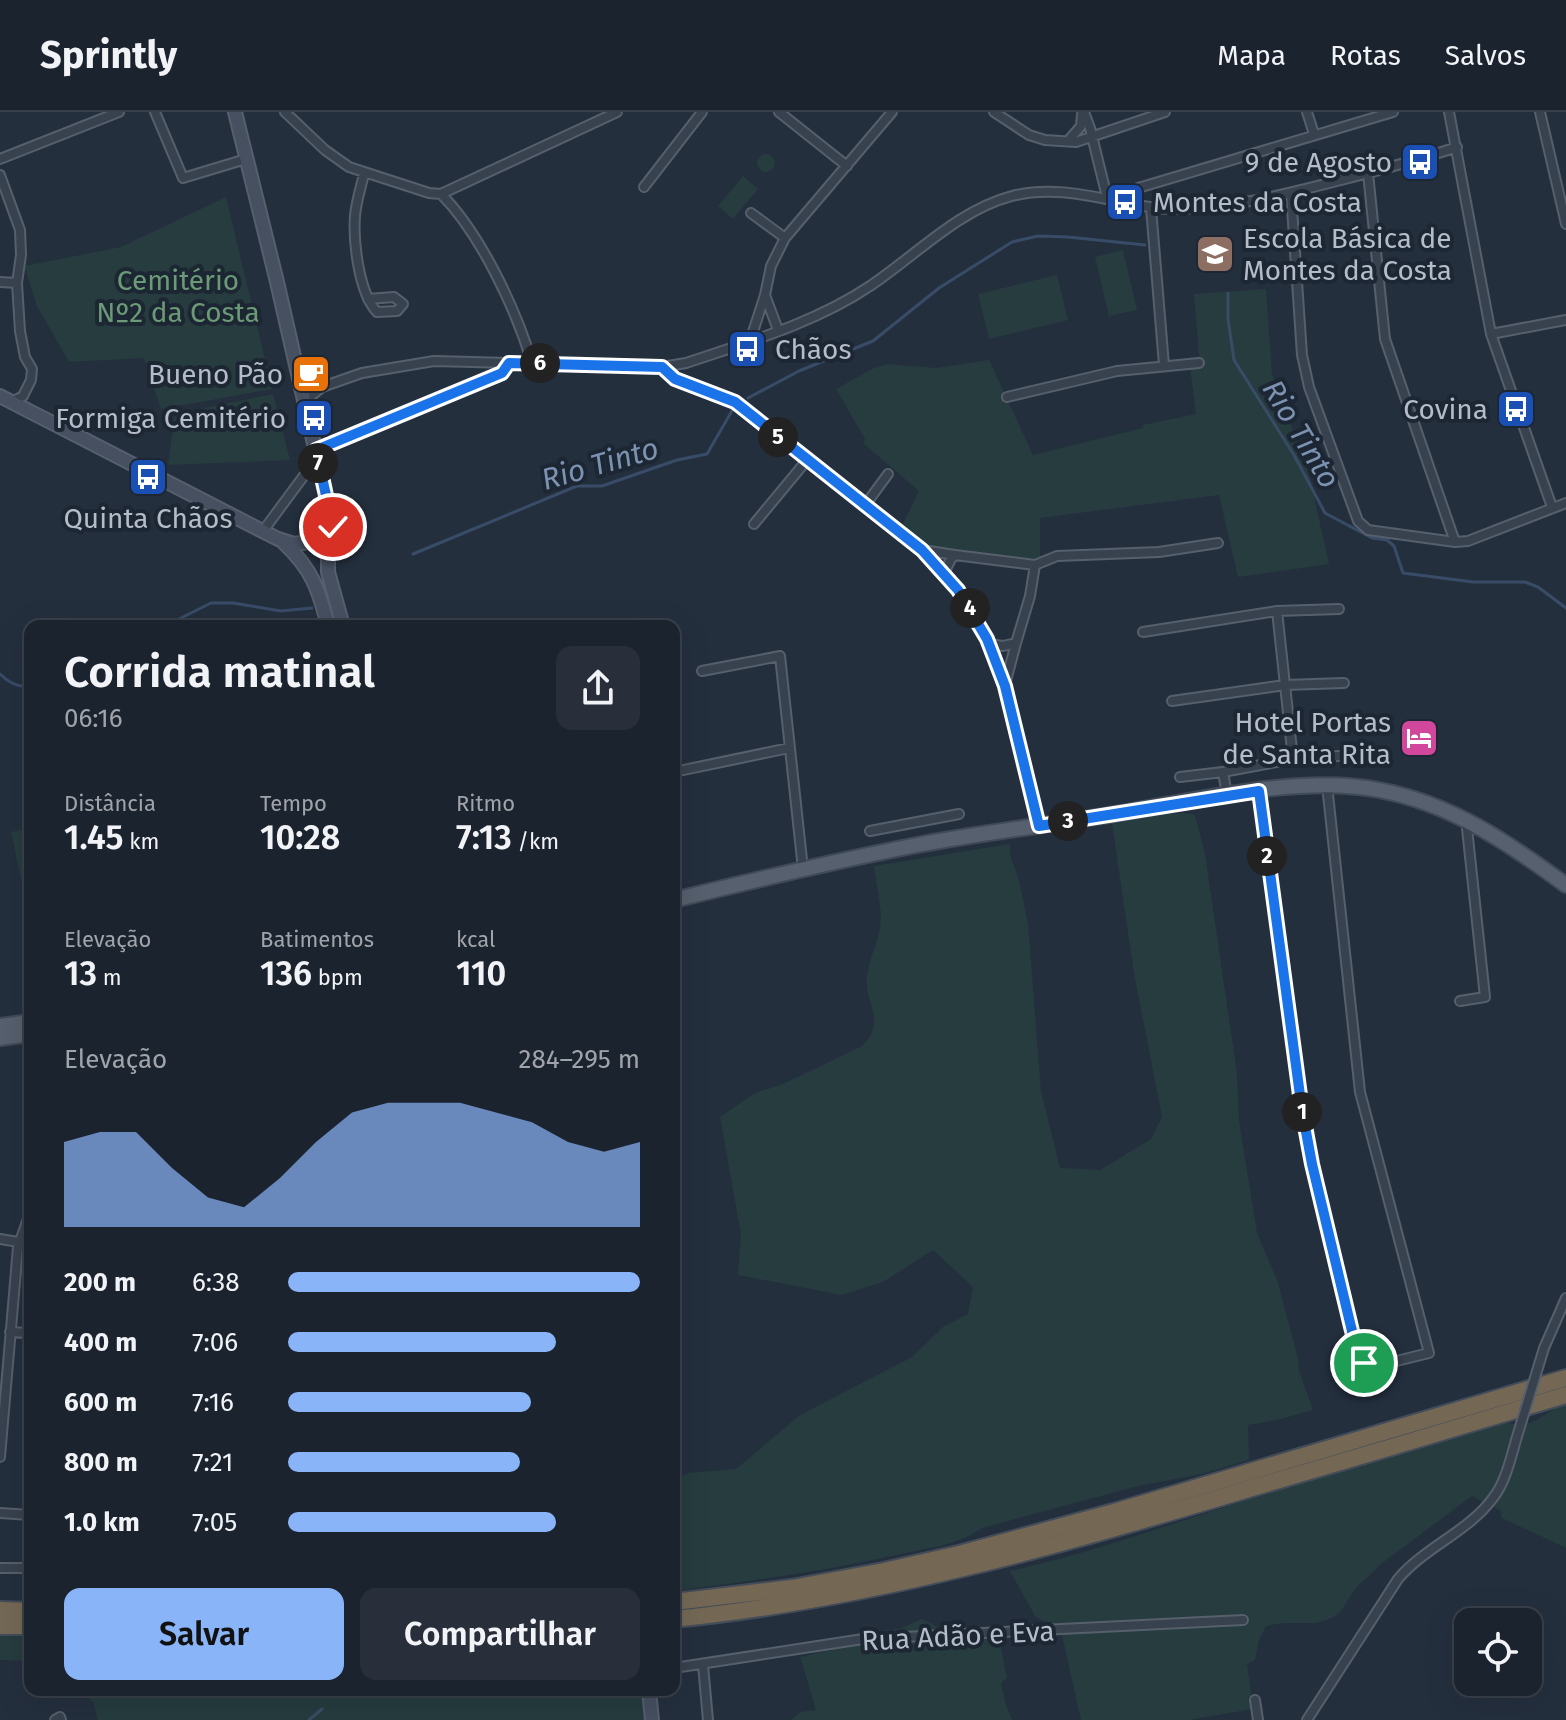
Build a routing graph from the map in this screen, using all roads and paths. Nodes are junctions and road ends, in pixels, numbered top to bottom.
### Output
1 (119, 112) edge
2 (155, 112) edge
3 (235, 112) edge
4 (285, 112) edge
5 (617, 112) edge
6 (702, 112) edge
7 (779, 112) edge
8 (892, 112) edge
9 (994, 112) edge
10 (1083, 112) edge
11 (1165, 112) edge
12 (1307, 112) edge
13 (1393, 112) edge
14 (1449, 112) edge
15 (1540, 112) edge
16 (1376, 114) edge
17 (1314, 134) junction
18 (1092, 138) junction
19 (1069, 140) junction
20 (1457, 147) junction
21 (0, 159) edge
22 (246, 159) junction
23 (847, 166) junction
24 (1368, 173) junction
25 (364, 174) junction
26 (0, 175) edge
27 (644, 187) dead end
28 (1291, 193) junction
29 (441, 194) junction
30 (1107, 197) junction
31 (1151, 208) junction
32 (751, 213) dead end
33 (1566, 224) edge
34 (785, 238) junction
35 (0, 282) edge
36 (17, 283) junction
37 (765, 295) junction
38 (368, 299) dead end
39 (1566, 320) edge
40 (778, 330) junction
41 (1491, 334) junction
42 (750, 341) junction
43 (509, 363) junction
44 (532, 363) junction
45 (1199, 363) dead end
46 (1164, 365) junction
47 (662, 367) junction
48 (301, 384) junction
49 (322, 387) junction
50 (1007, 397) dead end
51 (4, 399) edge
52 (305, 401) junction
53 (316, 454) junction
54 (807, 460) junction
55 (888, 474) dead end
56 (327, 501) junction
57 (1566, 503) edge
58 (866, 504) junction
59 (1552, 507) junction
60 (754, 524) dead end
61 (263, 531) junction
62 (278, 539) junction
63 (309, 541) junction
64 (1455, 542) junction
65 (1218, 543) dead end
66 (922, 550) junction
67 (327, 555) junction
68 (955, 555) junction
69 (304, 563) junction
70 (1035, 565) junction
71 (944, 573) junction
72 (1339, 609) dead end
73 (1277, 611) junction
74 (326, 620) edge
75 (341, 620) edge
76 (1143, 632) dead end
77 (1016, 643) junction
78 (989, 644) junction
79 (702, 671) dead end
80 (1344, 683) dead end
81 (1285, 685) junction
82 (1005, 686) junction
83 (1172, 701) dead end
84 (789, 748) junction
85 (1338, 756) dead end
86 (1293, 759) junction
87 (680, 771) edge
88 (1223, 772) junction
89 (1180, 777) dead end
90 (1327, 785) junction
91 (1259, 791) junction
92 (1227, 795) junction
93 (959, 814) dead end
94 (1466, 818) junction
95 (913, 823) junction
96 (1039, 826) junction
97 (870, 831) dead end
98 (918, 845) junction
99 (803, 869) junction
100 (1566, 885) edge
101 (680, 899) edge
102 (1460, 1001) dead end
103 (24, 1023) edge
104 (0, 1026) edge
105 (24, 1035) edge
106 (0, 1038) edge
107 (24, 1231) edge
108 (0, 1239) edge
109 (20, 1243) junction
110 (24, 1243) edge
111 (1566, 1298) edge
112 (10, 1332) junction
113 (24, 1333) edge
114 (1566, 1378) edge
115 (1566, 1395) edge
116 (1, 1438) edge
117 (0, 1457) edge
118 (0, 1513) edge
119 (24, 1515) edge
120 (0, 1568) edge
121 (24, 1568) edge
122 (680, 1601) edge
123 (0, 1610) edge
124 (24, 1611) edge
125 (680, 1618) edge
126 (1243, 1620) dead end
127 (0, 1626) edge
128 (24, 1626) edge
129 (703, 1665) junction
130 (680, 1667) edge
131 (650, 1696) edge
132 (1255, 1700) dead end
133 (652, 1720) edge
134 (708, 1720) edge
135 (1258, 1720) edge
136 (1307, 1720) edge

1 - 21 street
2 - 22 street
3 - 22 main road
4 - 25 street
5 - 29 street
6 - 27 street
7 - 23 street
8 - 23 street
9 - 19 street
10 - 18 street
10 - 19 street
11 - 18 street
12 - 17 street
13 - 16 street
14 - 20 street
15 - 33 street
16 - 17 street
17 - 30 street
18 - 19 street
18 - 30 street
20 - 24 street
20 - 41 street
22 - 48 main road
23 - 34 street
24 - 28 street
24 - 64 street
25 - 29 street
25 - 38 street
26 - 36 street
28 - 31 street
28 - 64 street
29 - 44 street
30 - 31 street
30 - 40 street
31 - 46 street
32 - 34 street
34 - 37 street
35 - 36 street
36 - 51 street
37 - 40 street
37 - 42 street
39 - 41 street
40 - 42 street
41 - 59 street
42 - 47 street
43 - 44 street
43 - 49 street
43 - 53 street
44 - 47 street
45 - 46 street
46 - 50 street
47 - 54 street
48 - 49 street
48 - 52 main road
49 - 52 street
51 - 61 main road
52 - 53 main road
53 - 56 main road
53 - 61 street
54 - 58 street
54 - 60 street
55 - 58 street
56 - 63 main road
56 - 67 main road
57 - 59 street
58 - 66 street
59 - 64 street
61 - 62 main road
62 - 63 main road
62 - 69 main road
63 - 67 main road
63 - 69 main road
65 - 70 street
66 - 68 street
66 - 71 street
67 - 69 main road
67 - 75 main road
68 - 70 street
68 - 71 street
69 - 74 main road
70 - 77 street
71 - 78 street
72 - 73 street
73 - 76 street
73 - 81 street
77 - 78 street
77 - 82 street
78 - 82 street
79 - 84 street
80 - 81 street
81 - 83 street
81 - 86 street
82 - 96 street
84 - 87 street
84 - 99 street
85 - 86 street
86 - 88 street
88 - 89 street
88 - 92 street
90 - 91 main road
90 - 91 street
90 - 94 main road
91 - 92 main road
92 - 96 main road
93 - 95 street
94 - 100 main road
94 - 102 street
95 - 97 street
95 - 98 street
96 - 98 main road
98 - 99 main road
99 - 101 main road
103 - 104 main road
105 - 106 main road
107 - 109 street
108 - 109 street
109 - 110 street
109 - 112 street
111 - 136 street, bridge
112 - 113 street
112 - 116 street
114 - 122 highway
115 - 125 highway
116 - 117 street
118 - 119 street
120 - 121 street
123 - 124 highway
126 - 129 street, Rua Adão e Eva
127 - 128 highway
129 - 130 street, Rua Adão e Eva
129 - 134 street
131 - 133 main road
132 - 135 street

